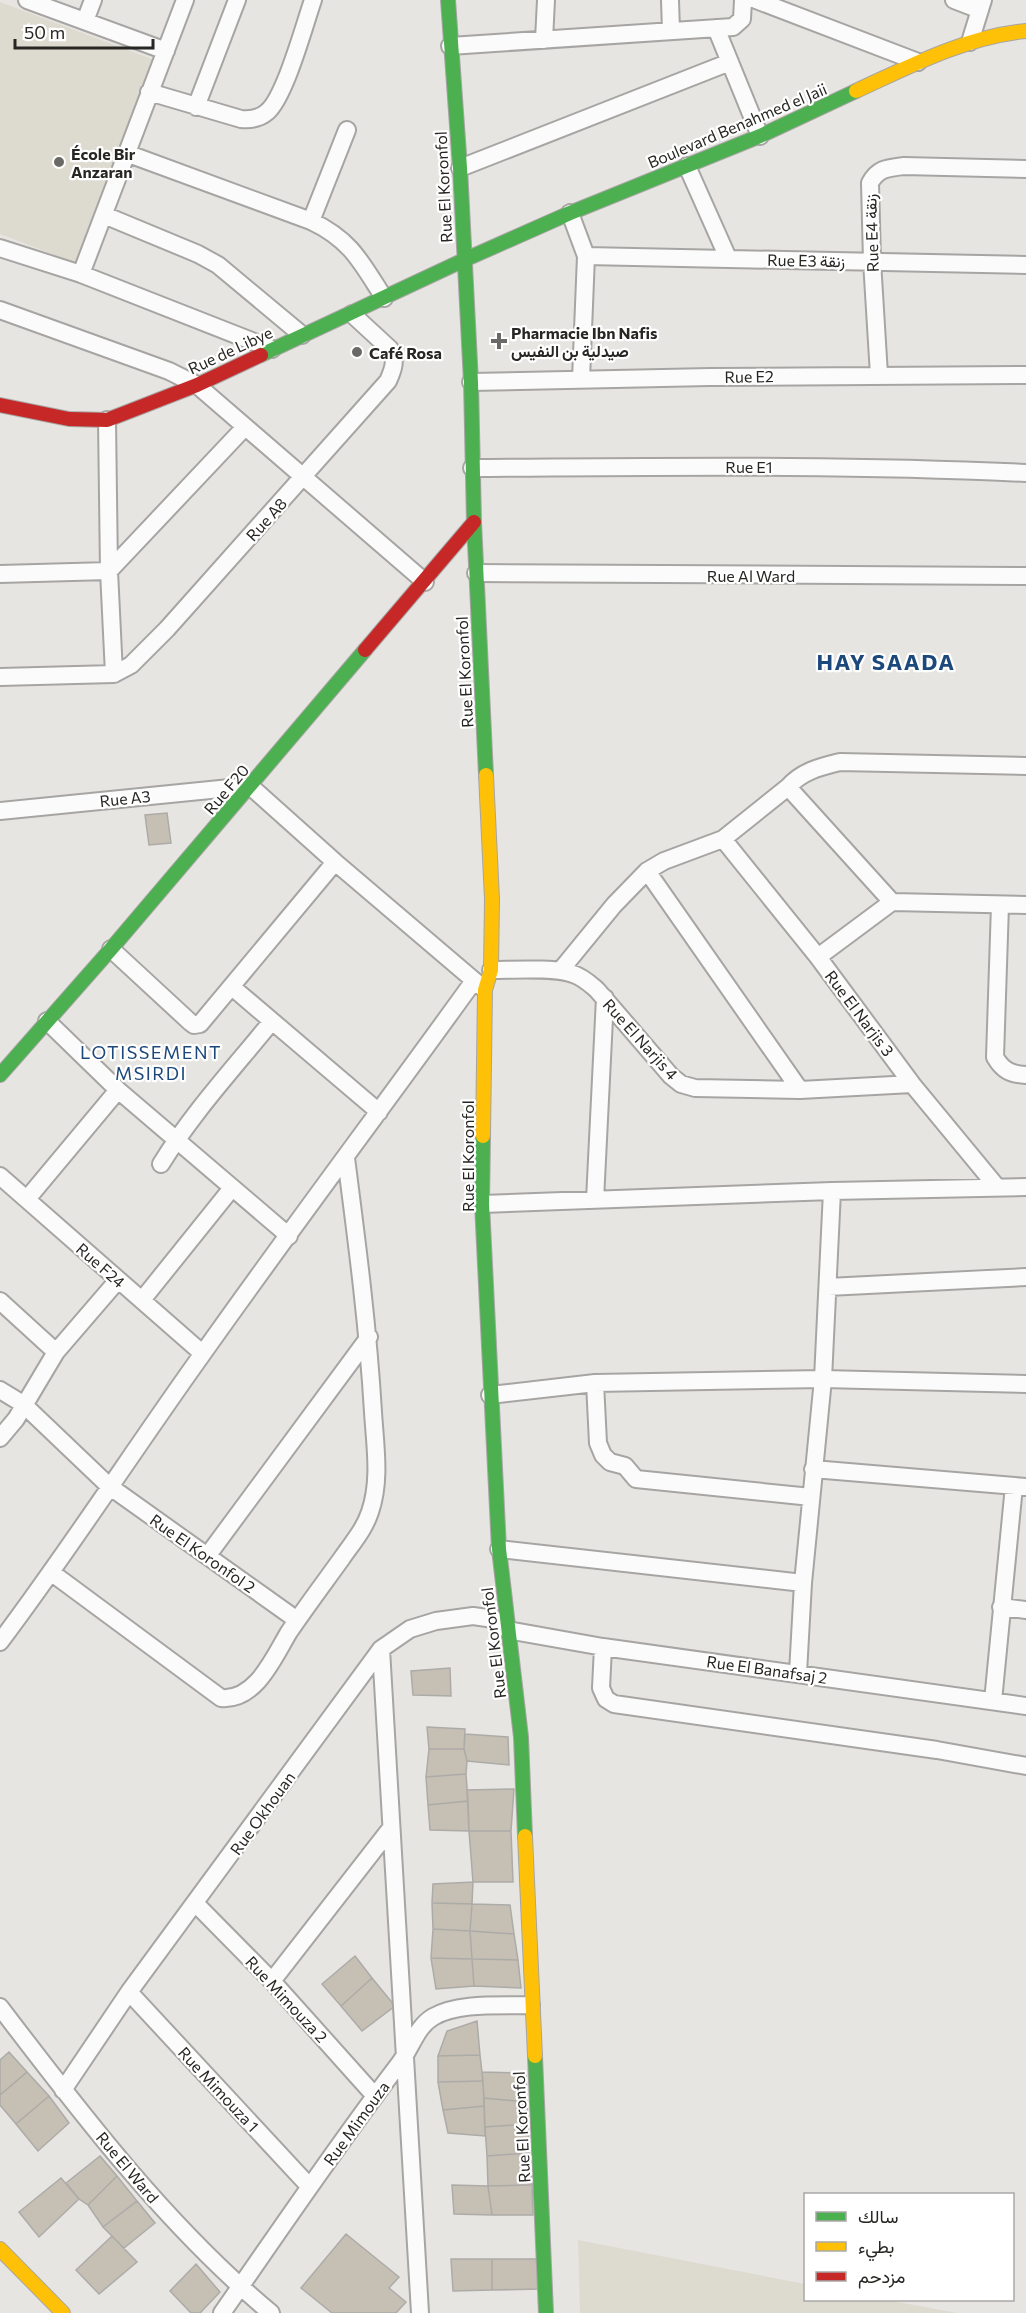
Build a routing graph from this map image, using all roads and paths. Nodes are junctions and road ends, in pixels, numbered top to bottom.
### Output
1 (27, 0) edge
2 (93, 0) edge
3 (185, 0) edge
4 (237, 0) edge
5 (313, 0) edge
6 (448, 0) edge
7 (546, 0) edge
8 (670, 0) edge
9 (743, 0) edge
10 (756, 0) edge
11 (954, 0) edge
12 (981, 5) edge
13 (86, 21) junction
14 (716, 28) junction
15 (671, 31) junction
16 (1026, 32) edge
17 (544, 40) junction
18 (970, 42) junction
19 (450, 46) junction
20 (166, 51) junction
21 (730, 62) junction
22 (918, 62) junction
23 (149, 92) junction
24 (196, 107) junction
25 (347, 130) dead end
26 (760, 136) junction
27 (126, 153) junction
28 (687, 166) junction
29 (460, 168) junction
30 (1026, 169) edge
31 (570, 213) junction
32 (104, 214) junction
33 (311, 221) junction
34 (0, 248) edge
35 (586, 256) junction
36 (728, 258) junction
37 (464, 260) junction
38 (872, 261) junction
39 (1026, 265) edge
40 (81, 274) junction
41 (384, 298) junction
42 (0, 310) edge
43 (352, 314) junction
44 (302, 335) junction
45 (272, 349) junction
46 (879, 375) junction
47 (1026, 375) edge
48 (581, 379) junction
49 (471, 382) junction
50 (196, 385) junction
51 (0, 405) edge
52 (107, 420) junction
53 (245, 427) junction
54 (472, 468) junction
55 (1026, 473) edge
56 (303, 478) junction
57 (474, 522) junction
58 (109, 571) junction
59 (476, 573) junction
60 (0, 574) edge
61 (1026, 576) edge
62 (425, 582) junction
63 (114, 674) junction
64 (0, 677) edge
65 (1026, 766) edge
66 (250, 786) junction
67 (788, 787) junction
68 (0, 811) edge
69 (723, 839) junction
70 (334, 862) junction
71 (647, 871) junction
72 (892, 902) junction
73 (1000, 905) junction
74 (1026, 905) edge
75 (111, 949) junction
76 (818, 957) junction
77 (491, 970) junction
78 (560, 971) junction
79 (479, 986) junction
80 (232, 987) junction
81 (605, 998) junction
82 (46, 1021) junction
83 (272, 1021) junction
84 (0, 1075) edge
85 (1026, 1075) edge
86 (912, 1084) junction
87 (118, 1090) junction
88 (800, 1090) junction
89 (380, 1112) junction
90 (176, 1140) junction
91 (346, 1158) junction
92 (161, 1164) dead end
93 (0, 1176) edge
94 (997, 1187) junction
95 (1026, 1187) edge
96 (232, 1188) junction
97 (832, 1191) junction
98 (27, 1199) junction
99 (595, 1200) junction
100 (482, 1204) junction
101 (289, 1236) junction
102 (1026, 1277) edge
103 (118, 1280) junction
104 (828, 1287) junction
105 (142, 1300) junction
106 (0, 1301) edge
107 (369, 1337) junction
108 (56, 1352) junction
109 (202, 1353) junction
110 (823, 1379) junction
111 (595, 1383) junction
112 (1026, 1384) edge
113 (0, 1390) edge
114 (490, 1395) junction
115 (23, 1404) junction
116 (0, 1438) edge
117 (813, 1469) junction
118 (109, 1486) junction
119 (1020, 1486) edge
120 (811, 1497) junction
121 (499, 1549) junction
122 (208, 1555) junction
123 (52, 1573) junction
124 (803, 1583) junction
125 (1001, 1607) junction
126 (1026, 1610) edge
127 (297, 1620) junction
128 (508, 1630) junction
129 (0, 1642) edge
130 (603, 1647) junction
131 (381, 1649) junction
132 (798, 1673) junction
133 (993, 1701) junction
134 (1026, 1706) edge
135 (1026, 1766) edge
136 (391, 1828) junction
137 (196, 1904) junction
138 (272, 1981) junction
139 (129, 1992) junction
140 (531, 2005) junction
141 (0, 2007) edge
142 (404, 2057) junction
143 (63, 2090) junction
144 (375, 2096) junction
145 (309, 2186) junction
146 (0, 2249) edge
147 (240, 2287) junction
148 (63, 2313) edge
149 (222, 2313) edge
150 (272, 2313) edge
151 (420, 2313) edge
152 (546, 2313) edge

1 - 13 street
2 - 13 street
3 - 20 street
4 - 24 street
5 - 24 street
6 - 19 street, Rue El Koronfol
7 - 17 street
8 - 15 street
9 - 14 street
10 - 22 street
11 - 12 street
12 - 18 street
13 - 20 street
14 - 15 street
14 - 21 street
15 - 17 street
16 - 18 street, Boulevard Benahmed el Jaii
17 - 19 street
18 - 22 street, Boulevard Benahmed el Jaii
19 - 29 street, Rue El Koronfol
20 - 23 street
21 - 26 street
21 - 29 street
22 - 26 street, Boulevard Benahmed el Jaii
23 - 24 street
23 - 27 street
25 - 33 street
26 - 28 street, Boulevard Benahmed el Jaii
27 - 32 street
27 - 33 street
28 - 31 street, Boulevard Benahmed el Jaii
28 - 36 street
29 - 37 street, Rue El Koronfol
30 - 38 street, Rue E4 زنقة
31 - 35 street
31 - 37 street, Boulevard Benahmed el Jaii
32 - 40 street
32 - 44 street
33 - 41 street
34 - 40 street
35 - 36 street, Rue E3 زنقة
35 - 48 street
36 - 38 street, Rue E3 زنقة
37 - 41 street, Rue de Libye
37 - 49 street, Rue El Koronfol
38 - 39 street, Rue E3 زنقة
38 - 46 street, Rue E4 زنقة
40 - 45 street
41 - 43 street, Rue de Libye
42 - 50 street
43 - 44 street, Rue de Libye
43 - 56 street, Rue A8
44 - 45 street, Rue de Libye
45 - 50 street, Rue de Libye
46 - 47 street, Rue E2
46 - 48 street, Rue E2
48 - 49 street, Rue E2
49 - 54 street, Rue El Koronfol
50 - 52 street, Rue de Libye
50 - 53 street
51 - 52 street, Rue de Libye
52 - 58 street
53 - 56 street
53 - 58 street
54 - 55 street, Rue E1
54 - 57 street, Rue El Koronfol
56 - 62 street
56 - 63 street, Rue A8
57 - 59 street, Rue El Koronfol
57 - 62 street, Rue F20
58 - 60 street
58 - 63 street
59 - 61 street, Rue Al Ward
59 - 77 street, Rue El Koronfol
62 - 66 street, Rue F20
63 - 64 street
65 - 67 street
66 - 68 street, Rue A3
66 - 70 street
66 - 75 street, Rue F20
67 - 69 street
67 - 72 street
69 - 71 street
69 - 76 street, Rue El Narjis 3
70 - 79 street
70 - 80 street
71 - 78 street
71 - 88 street
72 - 73 street
72 - 76 street
73 - 74 street
73 - 85 street
75 - 80 street
75 - 82 street, Rue F20
76 - 86 street, Rue El Narjis 3
77 - 78 street
77 - 79 street, Rue El Koronfol
78 - 81 street, Rue El Narjis 4
79 - 89 street
79 - 100 street, Rue El Koronfol
80 - 83 street
81 - 88 street, Rue El Narjis 4
81 - 99 street
82 - 84 street, Rue F20
82 - 87 street
83 - 89 street
83 - 90 street
86 - 88 street, Rue El Narjis 4
86 - 94 street, Rue El Narjis 3
87 - 90 street
87 - 98 street
89 - 91 street
90 - 92 street
90 - 96 street
91 - 101 street
91 - 107 street
93 - 98 street, Rue F24
94 - 95 street
94 - 97 street
96 - 101 street
96 - 105 street
97 - 99 street
97 - 104 street
98 - 103 street, Rue F24
99 - 100 street
100 - 114 street, Rue El Koronfol
101 - 109 street
102 - 104 street
103 - 105 street, Rue F24
103 - 108 street
104 - 110 street
105 - 109 street, Rue F24
106 - 108 street
107 - 122 street
107 - 127 street
108 - 115 street
109 - 118 street
110 - 111 street
110 - 112 street
110 - 117 street
111 - 114 street
111 - 120 street
113 - 115 street, Rue El Koronfol 2
114 - 121 street, Rue El Koronfol
115 - 116 street
115 - 118 street, Rue El Koronfol 2
117 - 119 street
117 - 120 street
118 - 122 street, Rue El Koronfol 2
118 - 123 street
119 - 125 street
120 - 124 street
121 - 124 street
121 - 128 street, Rue El Koronfol
122 - 127 street, Rue El Koronfol 2
123 - 127 street
123 - 129 street
124 - 132 street
125 - 126 street
125 - 133 street
128 - 130 street, Rue El Banafsaj 2
128 - 131 street, Rue Okhouan
128 - 140 street, Rue El Koronfol
130 - 132 street, Rue El Banafsaj 2
130 - 135 street
131 - 136 street
131 - 137 street, Rue Okhouan
132 - 133 street, Rue El Banafsaj 2
133 - 134 street, Rue El Banafsaj 2
136 - 138 street
136 - 142 street
137 - 138 street, Rue Mimouza 2
137 - 139 street, Rue Okhouan
138 - 144 street, Rue Mimouza 2
139 - 143 street, Rue Okhouan
139 - 145 street, Rue Mimouza 1
140 - 142 street, Rue Mimouza
140 - 152 street, Rue El Koronfol
141 - 143 street, Rue El Ward
142 - 144 street, Rue Mimouza
142 - 151 street
143 - 147 street, Rue El Ward
144 - 145 street, Rue Mimouza
145 - 147 street, Rue Mimouza
146 - 148 street
147 - 149 street, Rue Mimouza
147 - 150 street, Rue El Ward

